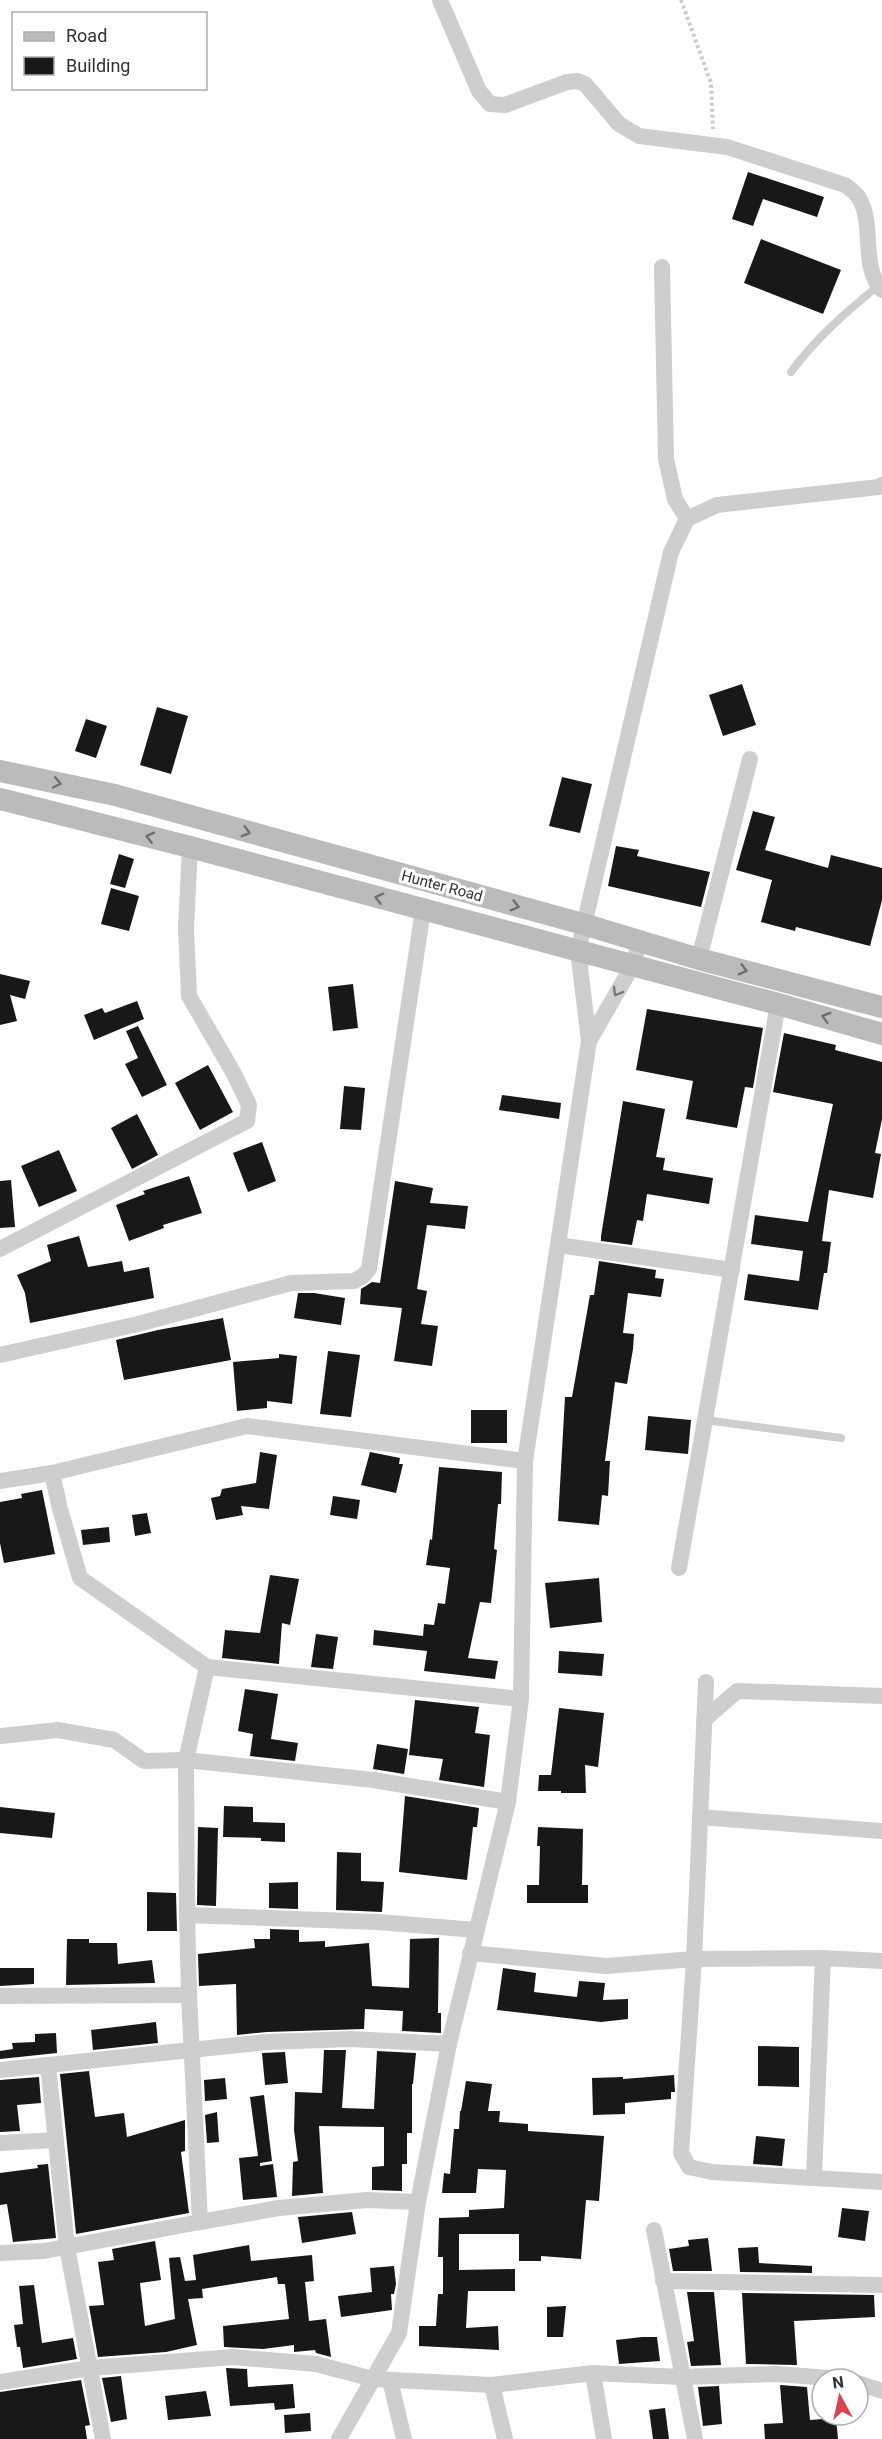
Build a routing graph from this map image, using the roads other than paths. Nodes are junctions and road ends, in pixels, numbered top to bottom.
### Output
1 (440, 0) edge
2 (662, 267) dead end
3 (880, 288) edge
4 (791, 372) dead end
5 (882, 485) edge
6 (687, 519) junction
7 (750, 759) dead end
8 (0, 771) edge
9 (0, 799) edge
10 (190, 847) junction
11 (423, 910) junction
12 (583, 924) junction
13 (640, 941) junction
14 (578, 951) junction
15 (699, 958) junction
16 (633, 965) junction
17 (778, 1004) junction
18 (882, 1007) edge
19 (882, 1034) edge
20 (589, 1041) junction
21 (558, 1245) junction
22 (0, 1249) edge
23 (732, 1270) junction
24 (0, 1355) edge
25 (705, 1420) junction
26 (841, 1438) dead end
27 (525, 1461) junction
28 (52, 1473) junction
29 (0, 1481) edge
30 (679, 1568) dead end
31 (207, 1667) junction
32 (706, 1682) dead end
33 (882, 1696) edge
34 (521, 1699) junction
35 (704, 1720) junction
36 (0, 1736) edge
37 (186, 1760) junction
38 (507, 1802) junction
39 (700, 1817) junction
40 (882, 1831) edge
41 (187, 1915) junction
42 (476, 1930) junction
43 (471, 1953) junction
44 (823, 1958) junction
45 (694, 1959) junction
46 (882, 1961) edge
47 (189, 1995) junction
48 (0, 1996) edge
49 (449, 2044) junction
50 (191, 2049) junction
51 (48, 2065) junction
52 (0, 2070) edge
53 (56, 2140) junction
54 (0, 2143) edge
55 (814, 2176) junction
56 (882, 2182) edge
57 (418, 2202) junction
58 (200, 2222) junction
59 (654, 2230) dead end
60 (67, 2247) junction
61 (0, 2253) edge
62 (663, 2281) junction
63 (882, 2285) edge
64 (90, 2368) junction
65 (593, 2373) junction
66 (681, 2377) junction
67 (810, 2377) edge
68 (373, 2379) junction
69 (390, 2380) junction
70 (0, 2382) edge
71 (492, 2385) junction
72 (103, 2439) edge
73 (339, 2439) edge
74 (404, 2439) edge
75 (505, 2439) edge
76 (604, 2439) edge
77 (694, 2439) edge

1 - 3 street
2 - 6 street
3 - 4 lane
5 - 6 street
6 - 12 street
7 - 15 street
8 -> 12 main road, Hunter Road
10 -> 9 main road, Hunter Road
11 -> 10 main road, Hunter Road
10 - 22 street
11 - 14 main road, Hunter Road
11 - 24 street
12 - 13 main road, Hunter Road
12 - 14 street
13 - 15 main road, Hunter Road
13 - 16 street
14 - 16 main road, Hunter Road
14 - 20 street
15 -> 18 main road, Hunter Road
16 - 17 main road, Hunter Road
16 -> 20 street
19 -> 17 main road, Hunter Road
17 - 23 street
20 - 21 street
21 - 23 street
21 - 27 street
23 - 25 street
25 - 26 lane
25 - 30 street
27 - 28 street
27 - 34 street
28 - 29 street
28 - 31 street
31 - 34 street
31 - 37 street
32 - 35 street
33 - 35 street
34 - 38 street
35 - 39 street
36 - 37 street
37 - 38 street
37 - 41 street
38 - 42 street
39 - 40 street
39 - 45 street
41 - 42 street
41 - 47 street
42 - 43 street
43 - 45 street
43 - 49 street
44 - 45 street
44 - 46 street
44 - 55 street
45 - 55 street
47 - 48 street
47 - 50 street
49 - 50 street
49 - 57 street
50 - 51 street
50 - 58 street
51 - 52 street
51 - 53 street
53 - 54 street
53 - 60 street
55 - 56 street
57 - 58 street
57 - 68 street
58 - 60 street
59 - 62 street
60 - 61 street
60 - 64 street
62 - 63 street
62 - 66 street
64 - 68 street
64 - 70 street
64 - 72 street
65 - 66 street
65 - 71 street
65 - 76 street
66 - 67 street
66 - 77 street
68 - 69 street
68 - 73 street
69 - 71 street
69 - 74 street
71 - 75 street

